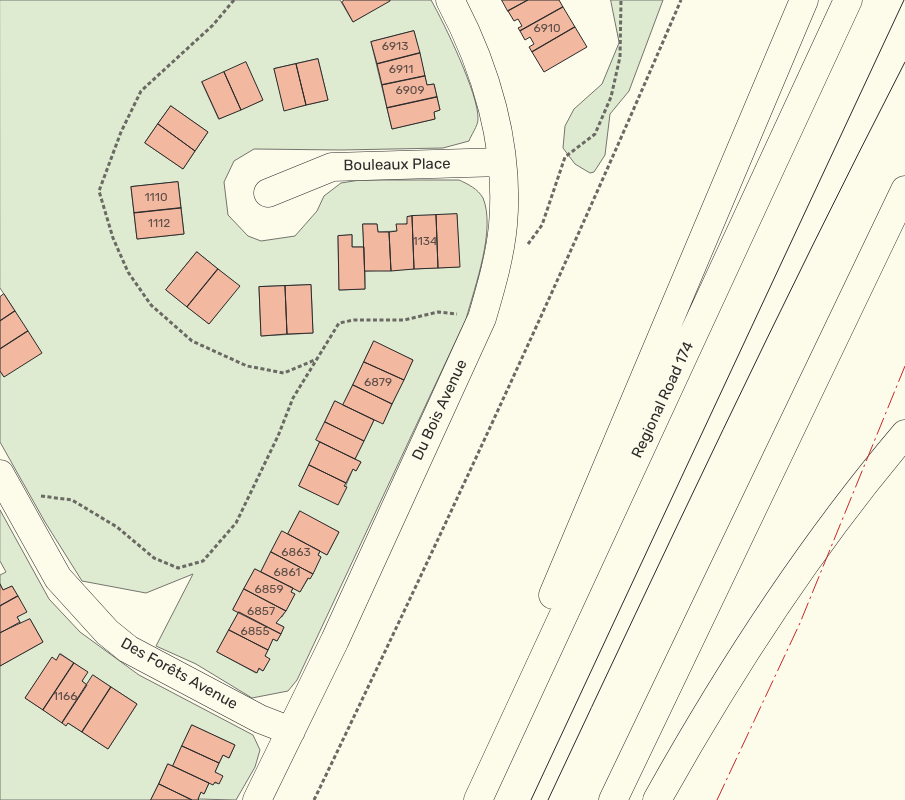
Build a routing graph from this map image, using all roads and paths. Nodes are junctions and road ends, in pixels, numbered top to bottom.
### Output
1 (234, 0) edge
2 (450, 0) edge
3 (621, 0) edge
4 (680, 0) edge
5 (804, 0) edge
6 (848, 0) edge
7 (502, 162) junction
8 (905, 190) edge
9 (268, 193) dead end
10 (496, 269) junction
11 (482, 318) junction
12 (318, 359) junction
13 (905, 434) edge
14 (0, 474) edge
15 (17, 505) junction
16 (291, 731) junction
17 (257, 800) edge
18 (314, 800) edge
19 (465, 800) edge
20 (478, 800) edge
21 (613, 800) edge
22 (657, 800) edge

1 - 12 path
2 - 7 main road, Du Bois Avenue
3 - 10 path
4 - 18 path
5 - 19 main road
6 - 20 main road, Regional Road 174
7 - 9 main road, Bouleaux Place
7 - 10 main road, Du Bois Avenue
8 - 21 main road
10 - 11 main road, Du Bois Avenue
11 - 12 path
11 - 16 main road, Du Bois Avenue
12 - 15 path
13 - 22 main road
14 - 15 main road, Des Forêts Avenue
15 - 16 main road, Des Forêts Avenue
16 - 17 main road, Du Bois Avenue

